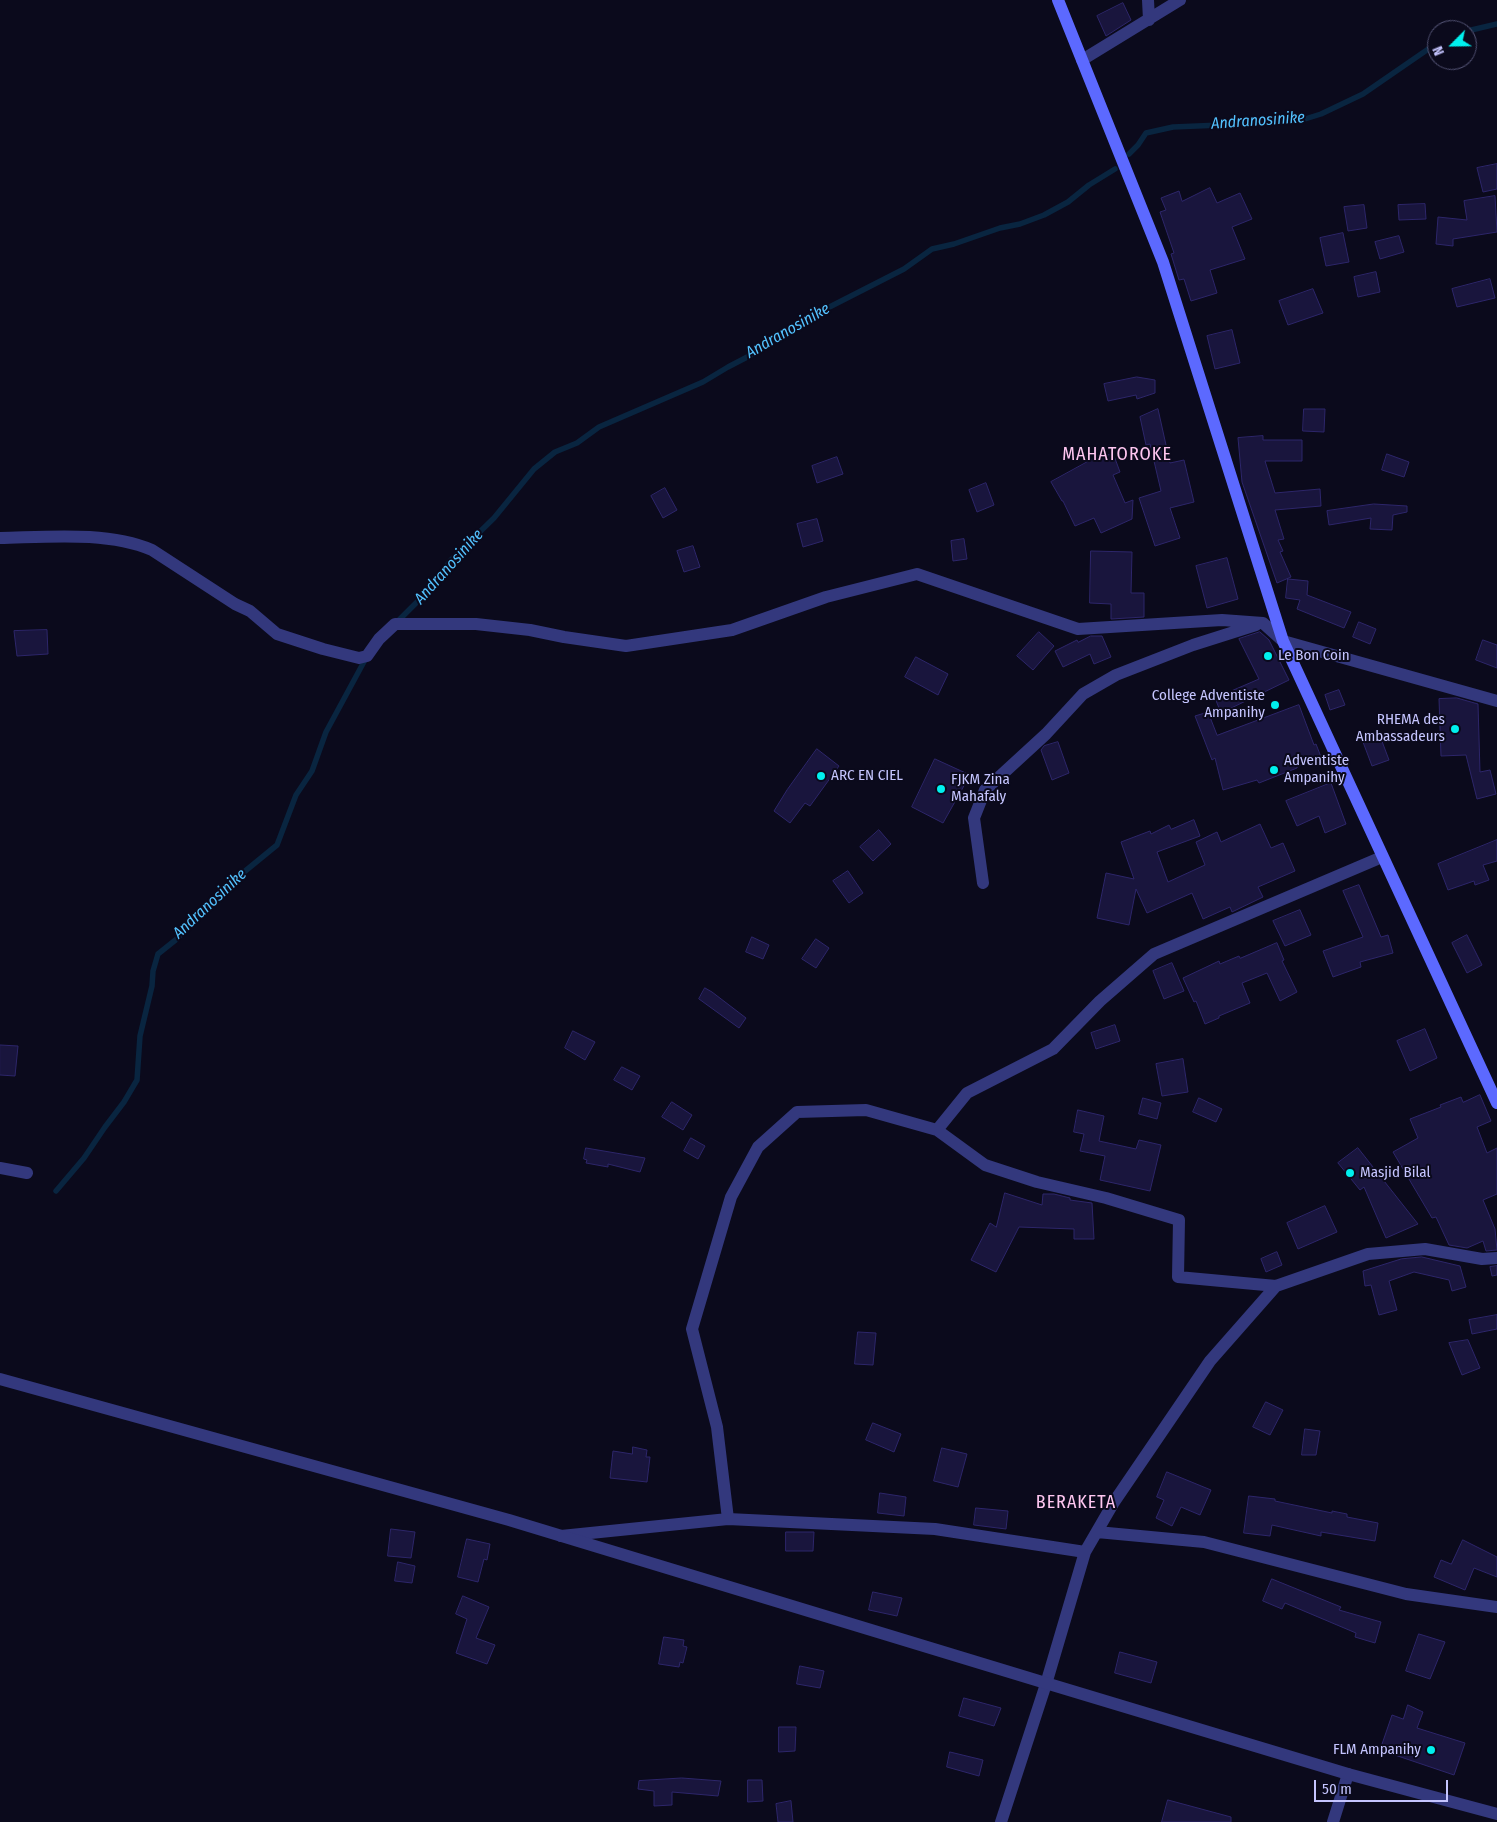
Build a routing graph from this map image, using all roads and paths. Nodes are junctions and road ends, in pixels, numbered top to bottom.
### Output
1 (1058, 0) edge
2 (1148, 0) edge
3 (1180, 0) edge
4 (1149, 20) junction
5 (1082, 60) junction
6 (0, 538) edge
7 (1263, 623) junction
8 (1283, 641) junction
9 (1497, 701) edge
10 (1382, 857) junction
11 (983, 883) dead end
12 (1497, 1103) edge
13 (938, 1130) junction
14 (0, 1168) edge
15 (26, 1173) dead end
16 (1497, 1258) edge
17 (1276, 1286) junction
18 (0, 1379) edge
19 (728, 1519) junction
20 (1096, 1532) junction
21 (562, 1536) junction
22 (1085, 1552) junction
23 (1497, 1608) edge
24 (1046, 1684) junction
25 (1348, 1774) junction
26 (1497, 1814) edge
27 (1000, 1822) edge
28 (1333, 1822) edge

1 - 5 main road
2 - 4 street
3 - 4 street
4 - 5 street
5 - 8 main road
6 - 7 street
7 - 8 street
7 - 11 street
8 - 9 street
8 - 10 main road
10 - 12 main road
10 - 13 street
13 - 17 street
13 - 19 street
14 - 15 street
16 - 17 street
17 - 20 street
18 - 21 street
19 - 21 street
19 - 22 street
20 - 22 street
20 - 23 street
21 - 24 street
22 - 24 street
24 - 25 street
24 - 27 street
25 - 26 street
25 - 28 street

